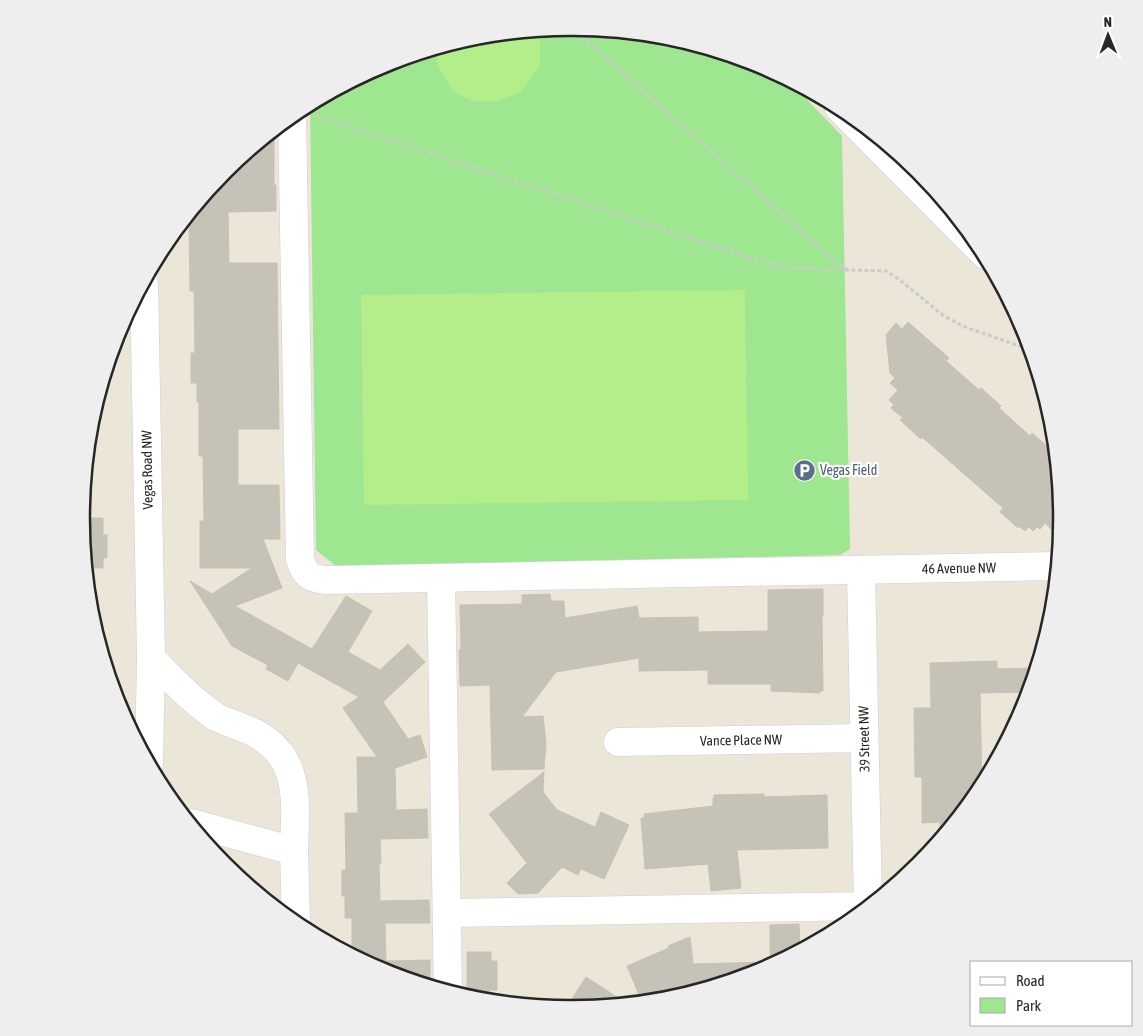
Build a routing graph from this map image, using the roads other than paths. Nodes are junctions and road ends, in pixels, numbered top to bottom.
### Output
1 (300, 120) edge
2 (876, 145) edge
3 (949, 219) edge
4 (144, 295) edge
5 (1050, 566) edge
6 (861, 571) junction
7 (441, 578) junction
8 (151, 658) junction
9 (864, 738) junction
10 (618, 742) dead end
11 (149, 750) edge
12 (201, 826) edge
13 (294, 851) junction
14 (868, 898) edge
15 (857, 906) edge
16 (296, 913) edge
17 (447, 913) junction
18 (448, 983) edge

1 - 7 street, 46 Avenue NW
2 - 3 street
4 - 8 street, Vegas Road NW
5 - 6 street, 46 Avenue NW
6 - 7 street, 46 Avenue NW
6 - 9 street, 39 Street NW
7 - 17 street
8 - 11 street, Vegas Road NW
8 - 13 street
9 - 10 street, Vance Place NW
9 - 14 street, 39 Street NW
12 - 13 street
13 - 16 street
15 - 17 street
17 - 18 street

